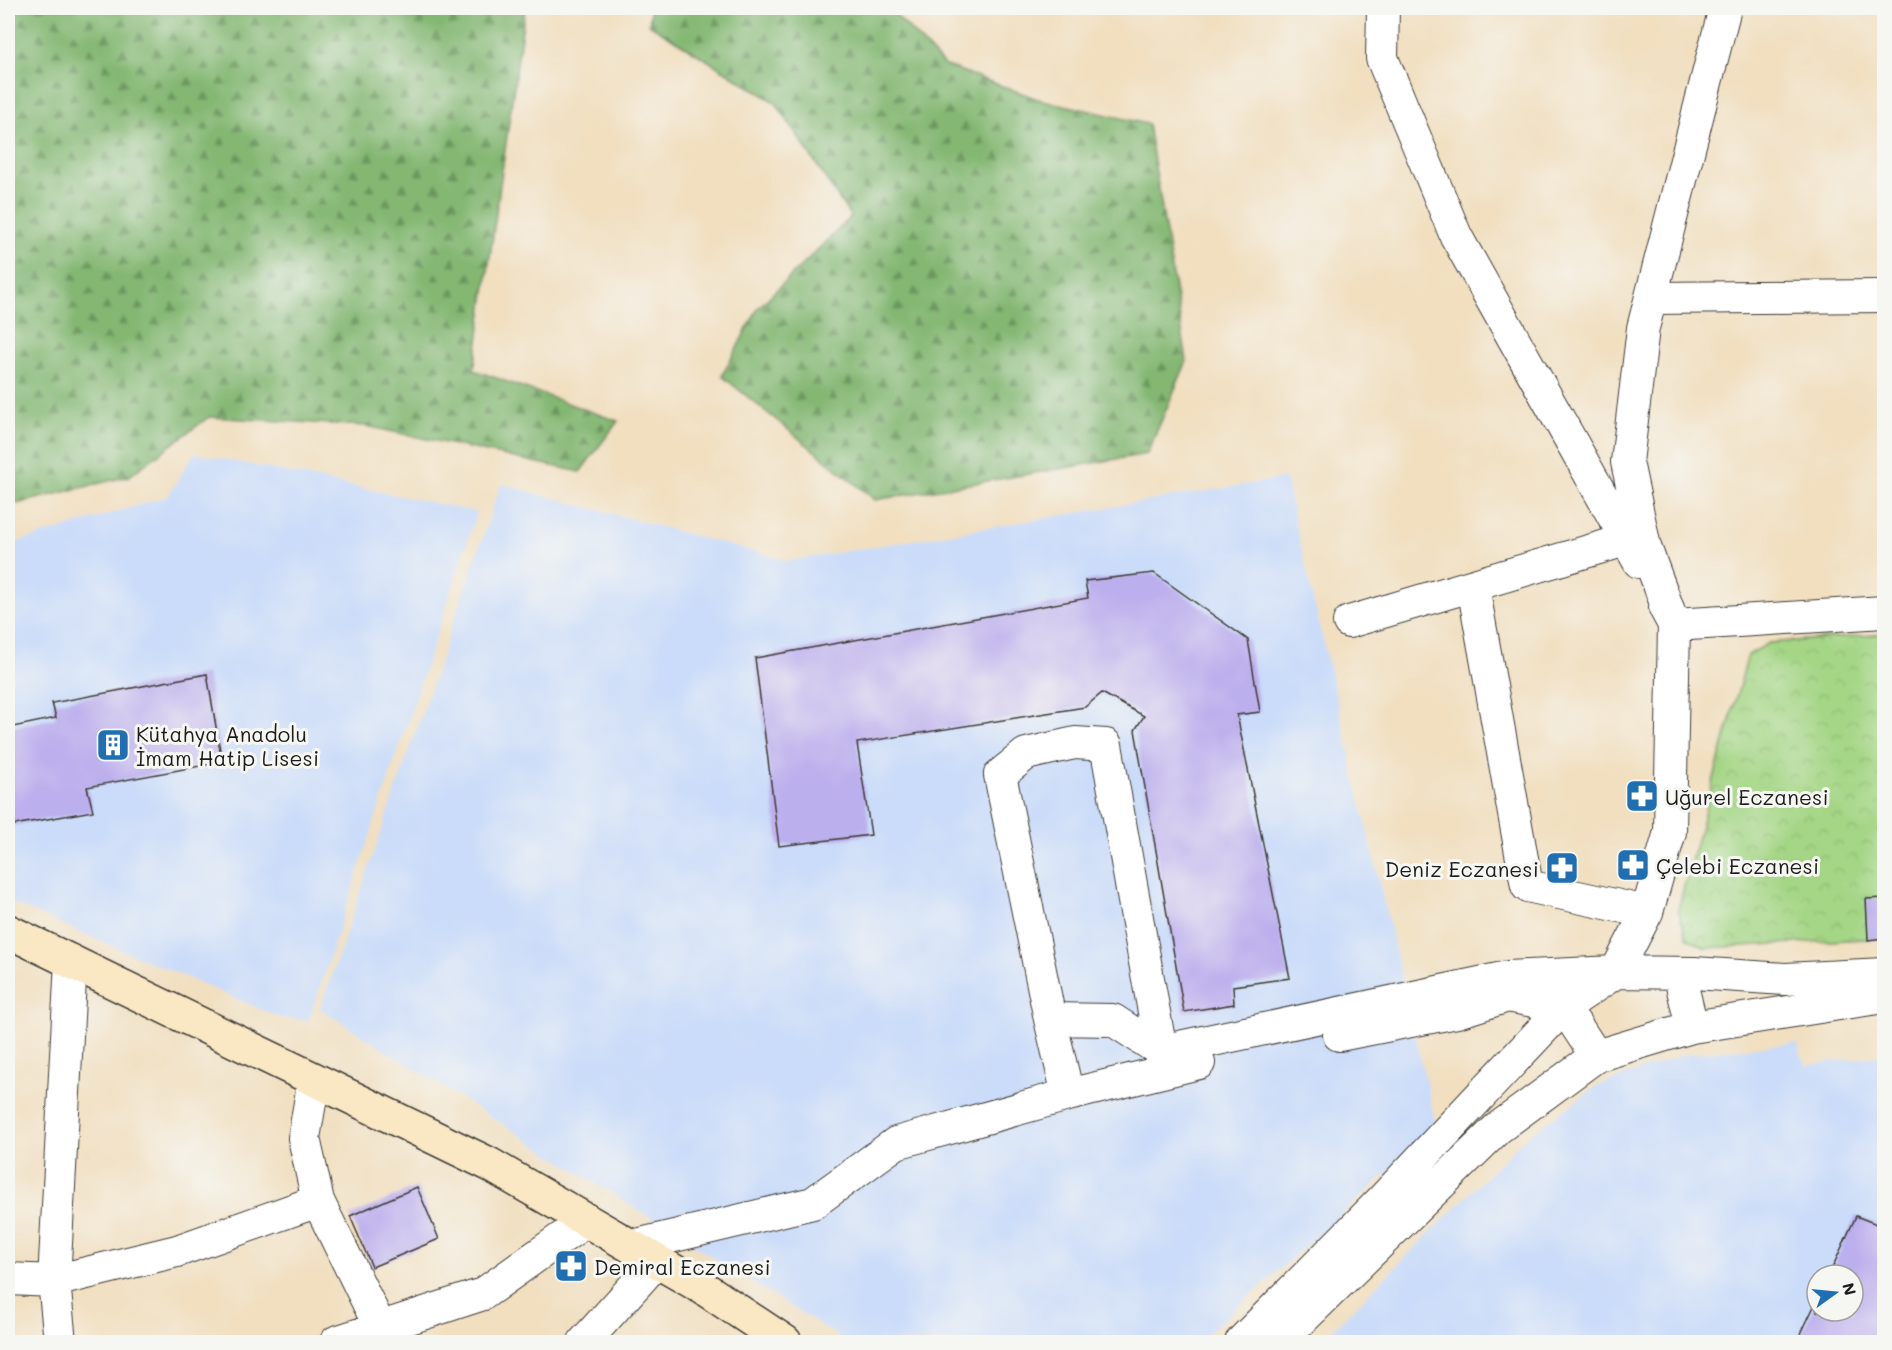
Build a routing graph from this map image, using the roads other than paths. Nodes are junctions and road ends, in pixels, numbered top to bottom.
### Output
1 (1383, 8) edge
2 (1725, 8) edge
3 (1884, 296) edge
4 (1651, 298) junction
5 (1626, 540) junction
6 (1473, 585) junction
7 (1884, 612) edge
8 (1349, 622) dead end
9 (1674, 625) junction
10 (1647, 912) junction
11 (8, 931) edge
12 (71, 961) junction
13 (1616, 972) junction
14 (1679, 973) junction
15 (1884, 974) edge
16 (1884, 997) edge
17 (1563, 1007) junction
18 (1050, 1019) junction
19 (1692, 1027) junction
20 (1596, 1056) junction
21 (1163, 1061) junction
22 (314, 1078) junction
23 (1068, 1095) junction
24 (318, 1201) junction
25 (587, 1220) junction
26 (645, 1254) junction
27 (8, 1279) edge
28 (54, 1281) junction
29 (380, 1327) junction
30 (60, 1342) edge
31 (336, 1342) edge
32 (584, 1342) edge
33 (785, 1342) edge
34 (1241, 1342) edge
35 (1279, 1342) edge

1 - 5 street
2 - 4 street
3 - 4 street
4 - 9 street
5 - 6 street
5 - 9 street
6 - 8 street
6 - 10 street
7 - 9 street
9 - 10 street
10 - 13 street
11 - 12 street
12 - 22 street
12 - 28 street
13 - 14 street
13 - 17 street
13 - 21 street
14 - 15 street
14 - 19 street
16 - 19 street
17 - 20 street
17 - 21 street
17 - 34 street
18 - 21 street
18 - 21 street
18 - 23 street
19 - 20 street
20 - 35 street
21 - 23 street
22 - 24 street
22 - 25 street
23 - 26 street
24 - 28 street
24 - 29 street
25 - 26 street
25 - 29 street
26 - 32 street
26 - 33 street
27 - 28 street
28 - 30 street
29 - 31 street

